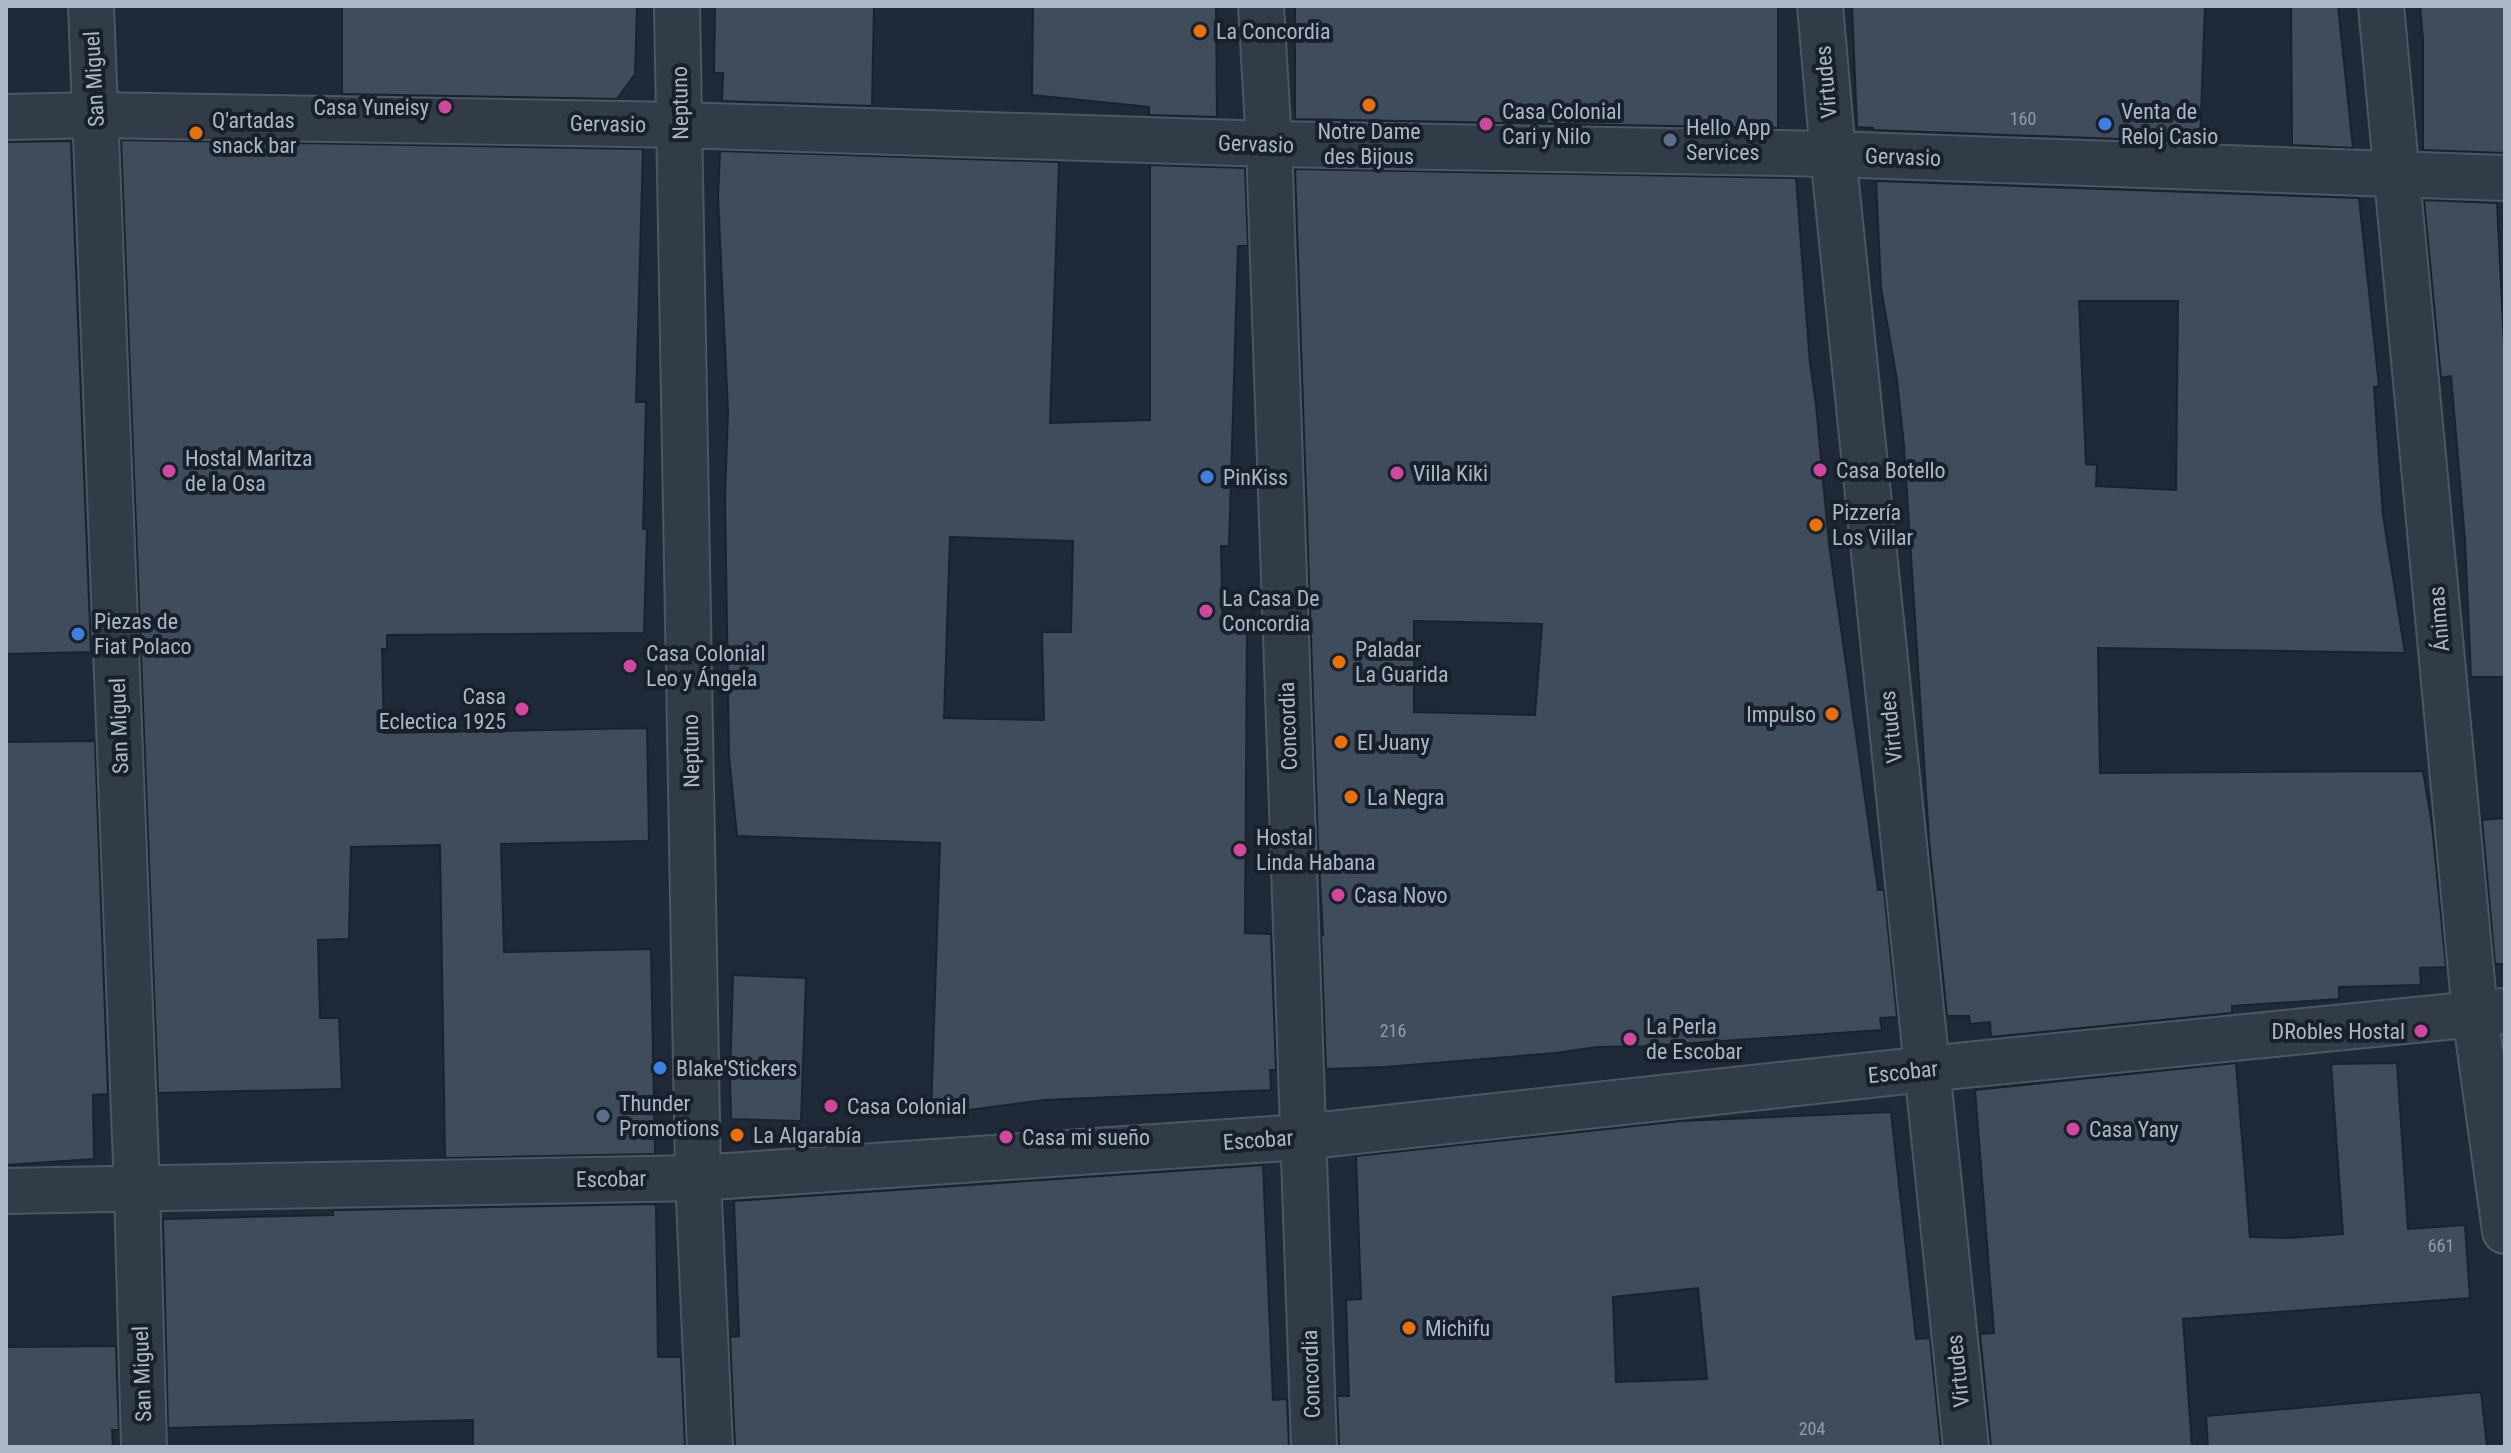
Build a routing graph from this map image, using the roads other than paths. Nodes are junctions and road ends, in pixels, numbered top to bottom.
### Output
1 (91, 6) edge
2 (677, 6) edge
3 (1261, 6) edge
4 (1820, 6) edge
5 (2381, 6) edge
6 (96, 115) junction
7 (6, 117) edge
8 (681, 125) junction
9 (1269, 144) junction
10 (1833, 154) junction
11 (2397, 173) junction
12 (2505, 178) edge
13 (2490, 1012) edge
14 (1926, 1069) junction
15 (1302, 1137) junction
16 (698, 1178) junction
17 (137, 1189) junction
18 (6, 1191) edge
19 (2505, 1231) edge
20 (144, 1447) edge
21 (710, 1447) edge
22 (1314, 1447) edge
23 (1966, 1447) edge

1 - 6 street, San Miguel
2 - 8 street, Neptuno
3 - 9 street, Concordia
4 - 10 street, Virtudes
5 - 11 street, Ánimas
6 - 7 street, Gervasio
6 - 8 street, Gervasio
6 - 17 street, San Miguel
8 - 9 street, Gervasio
8 - 16 street, Neptuno
9 - 10 street, Gervasio
9 - 15 street, Concordia
10 - 11 street, Gervasio
10 - 14 street, Virtudes
11 - 12 street, Gervasio
11 - 13 street, Ánimas
13 - 14 street, Escobar
13 - 19 street, Ánimas
14 - 15 street, Escobar
14 - 23 street, Virtudes
15 - 16 street, Escobar
15 - 22 street, Concordia
16 - 17 street, Escobar
16 - 21 street, Neptuno
17 - 18 street, Escobar
17 - 20 street, San Miguel

